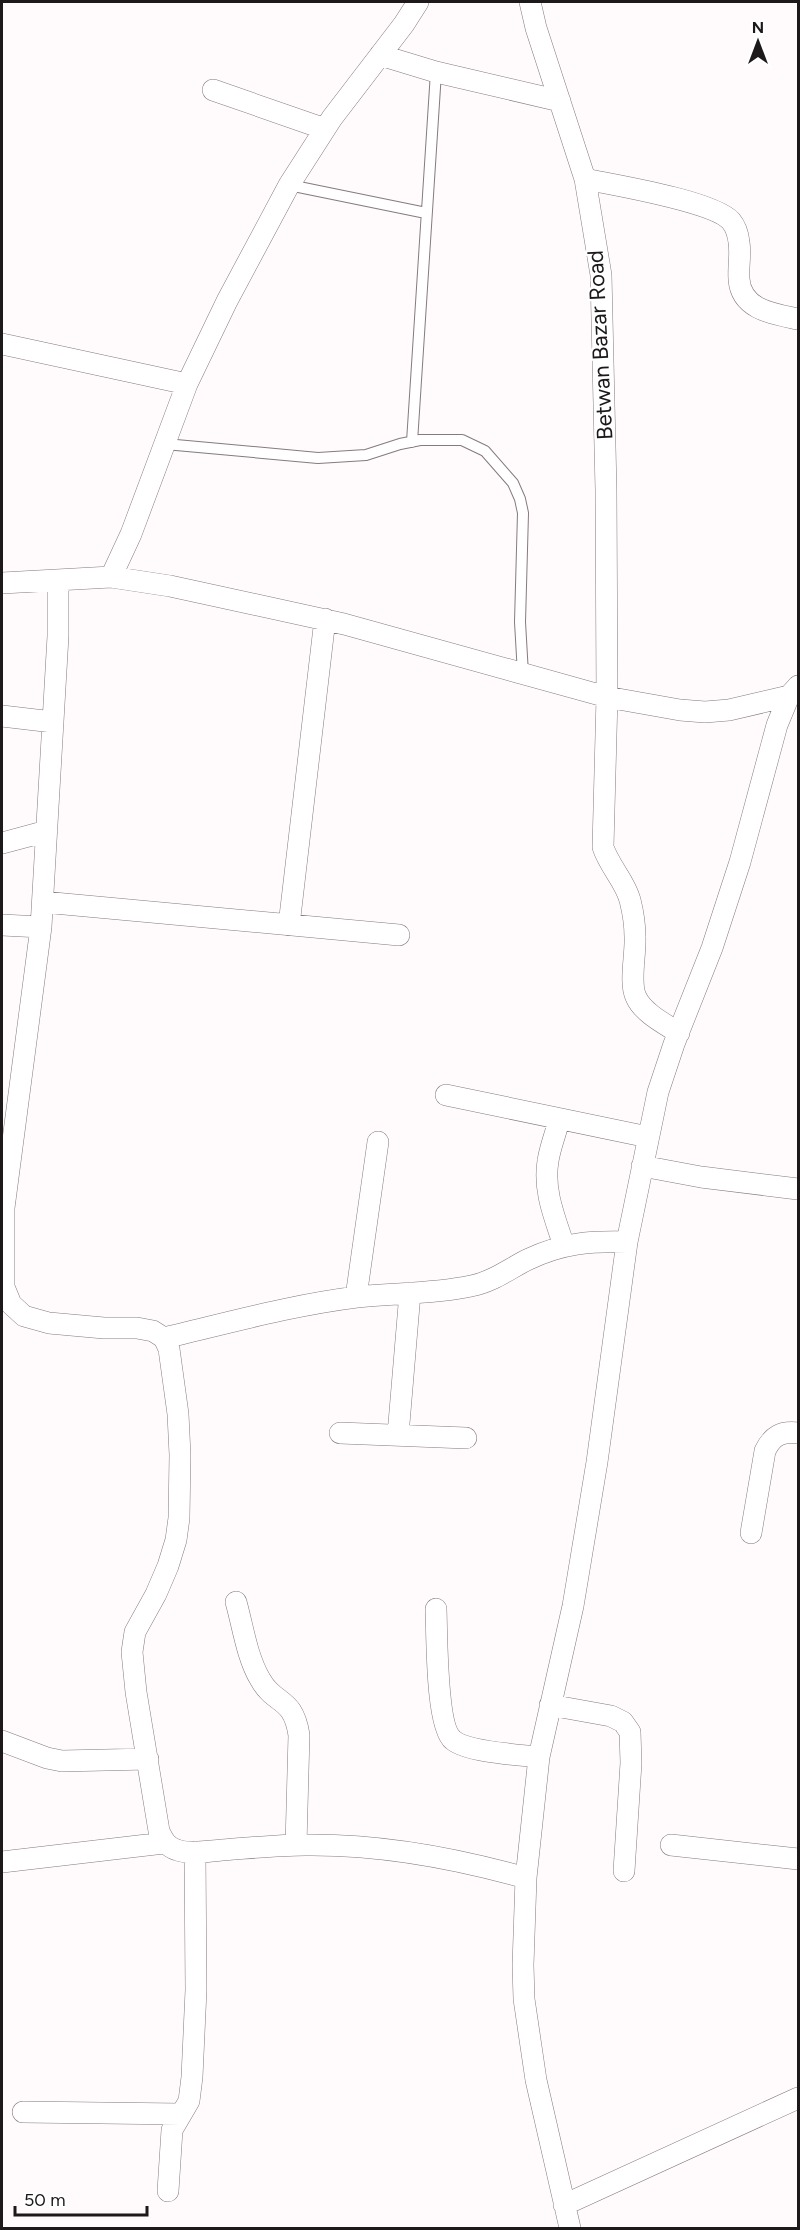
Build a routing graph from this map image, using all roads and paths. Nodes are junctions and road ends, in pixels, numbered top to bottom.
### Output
1 (418, 2) edge
2 (530, 2) edge
3 (380, 55) junction
4 (436, 72) junction
5 (213, 90) dead end
6 (560, 101) junction
7 (325, 129) junction
8 (585, 179) junction
9 (289, 185) junction
10 (426, 213) junction
11 (798, 319) edge
12 (2, 344) edge
13 (187, 384) junction
14 (412, 442) junction
15 (165, 444) junction
16 (111, 577) junction
17 (58, 579) junction
18 (2, 583) edge
19 (325, 619) junction
20 (523, 674) junction
21 (794, 691) edge
22 (607, 697) junction
23 (2, 716) edge
24 (53, 722) junction
25 (47, 831) junction
26 (2, 843) edge
27 (42, 902) junction
28 (2, 925) edge
29 (289, 925) junction
30 (41, 927) junction
31 (399, 935) dead end
32 (679, 1033) junction
33 (10, 1093) edge
34 (447, 1095) dead end
35 (559, 1120) junction
36 (648, 1137) junction
37 (378, 1142) dead end
38 (5, 1167) edge
39 (642, 1167) junction
40 (798, 1189) edge
41 (627, 1242) junction
42 (564, 1246) junction
43 (410, 1293) junction
44 (356, 1297) junction
45 (164, 1338) junction
46 (340, 1433) dead end
47 (798, 1433) edge
48 (398, 1435) junction
49 (466, 1438) dead end
50 (752, 1533) dead end
51 (236, 1602) dead end
52 (436, 1609) dead end
53 (550, 1705) junction
54 (2, 1741) edge
55 (539, 1757) junction
56 (148, 1759) junction
57 (164, 1843) junction
58 (296, 1845) junction
59 (670, 1845) dead end
60 (195, 1852) junction
61 (798, 1859) edge
62 (2, 1862) edge
63 (624, 1871) dead end
64 (526, 1878) junction
65 (798, 2098) edge
66 (23, 2112) dead end
67 (181, 2114) junction
68 (168, 2191) dead end
69 (564, 2205) junction
70 (570, 2229) edge

1 - 3 street
2 - 6 street, Betwan Bazar Road
3 - 4 street
3 - 7 street
4 - 6 street
4 - 10 lane
5 - 7 street
6 - 8 street, Betwan Bazar Road
7 - 9 street
8 - 11 street
8 - 22 street, Betwan Bazar Road
9 - 10 lane
9 - 13 street
10 - 14 lane
12 - 13 street
13 - 15 street
14 - 15 lane
14 - 20 lane
15 - 16 street
16 - 17 street
16 - 19 street
17 - 18 street
17 - 24 street
19 - 20 street
19 - 29 street
20 - 22 street
21 - 22 street
21 - 32 street
22 - 32 street, Betwan Bazar Road
23 - 24 street
24 - 25 street
25 - 26 street
25 - 27 street
27 - 29 street
27 - 30 street
28 - 30 street
29 - 31 street
30 - 33 street
32 - 36 street
33 - 38 street
34 - 35 street
35 - 36 street
35 - 42 street
36 - 39 street
37 - 44 street
38 - 45 street
39 - 40 street
39 - 41 street
41 - 42 street
41 - 53 street
42 - 43 street
43 - 44 street
43 - 48 street
44 - 45 street
45 - 56 street
46 - 48 street
47 - 50 street
48 - 49 street
51 - 58 street
52 - 55 street
53 - 55 street
53 - 63 street
54 - 56 street
55 - 64 street
56 - 57 street
57 - 60 street
57 - 62 street
58 - 60 street
58 - 64 street
59 - 61 street
60 - 67 street
64 - 69 street
65 - 69 street
66 - 67 street
67 - 68 street
69 - 70 street

